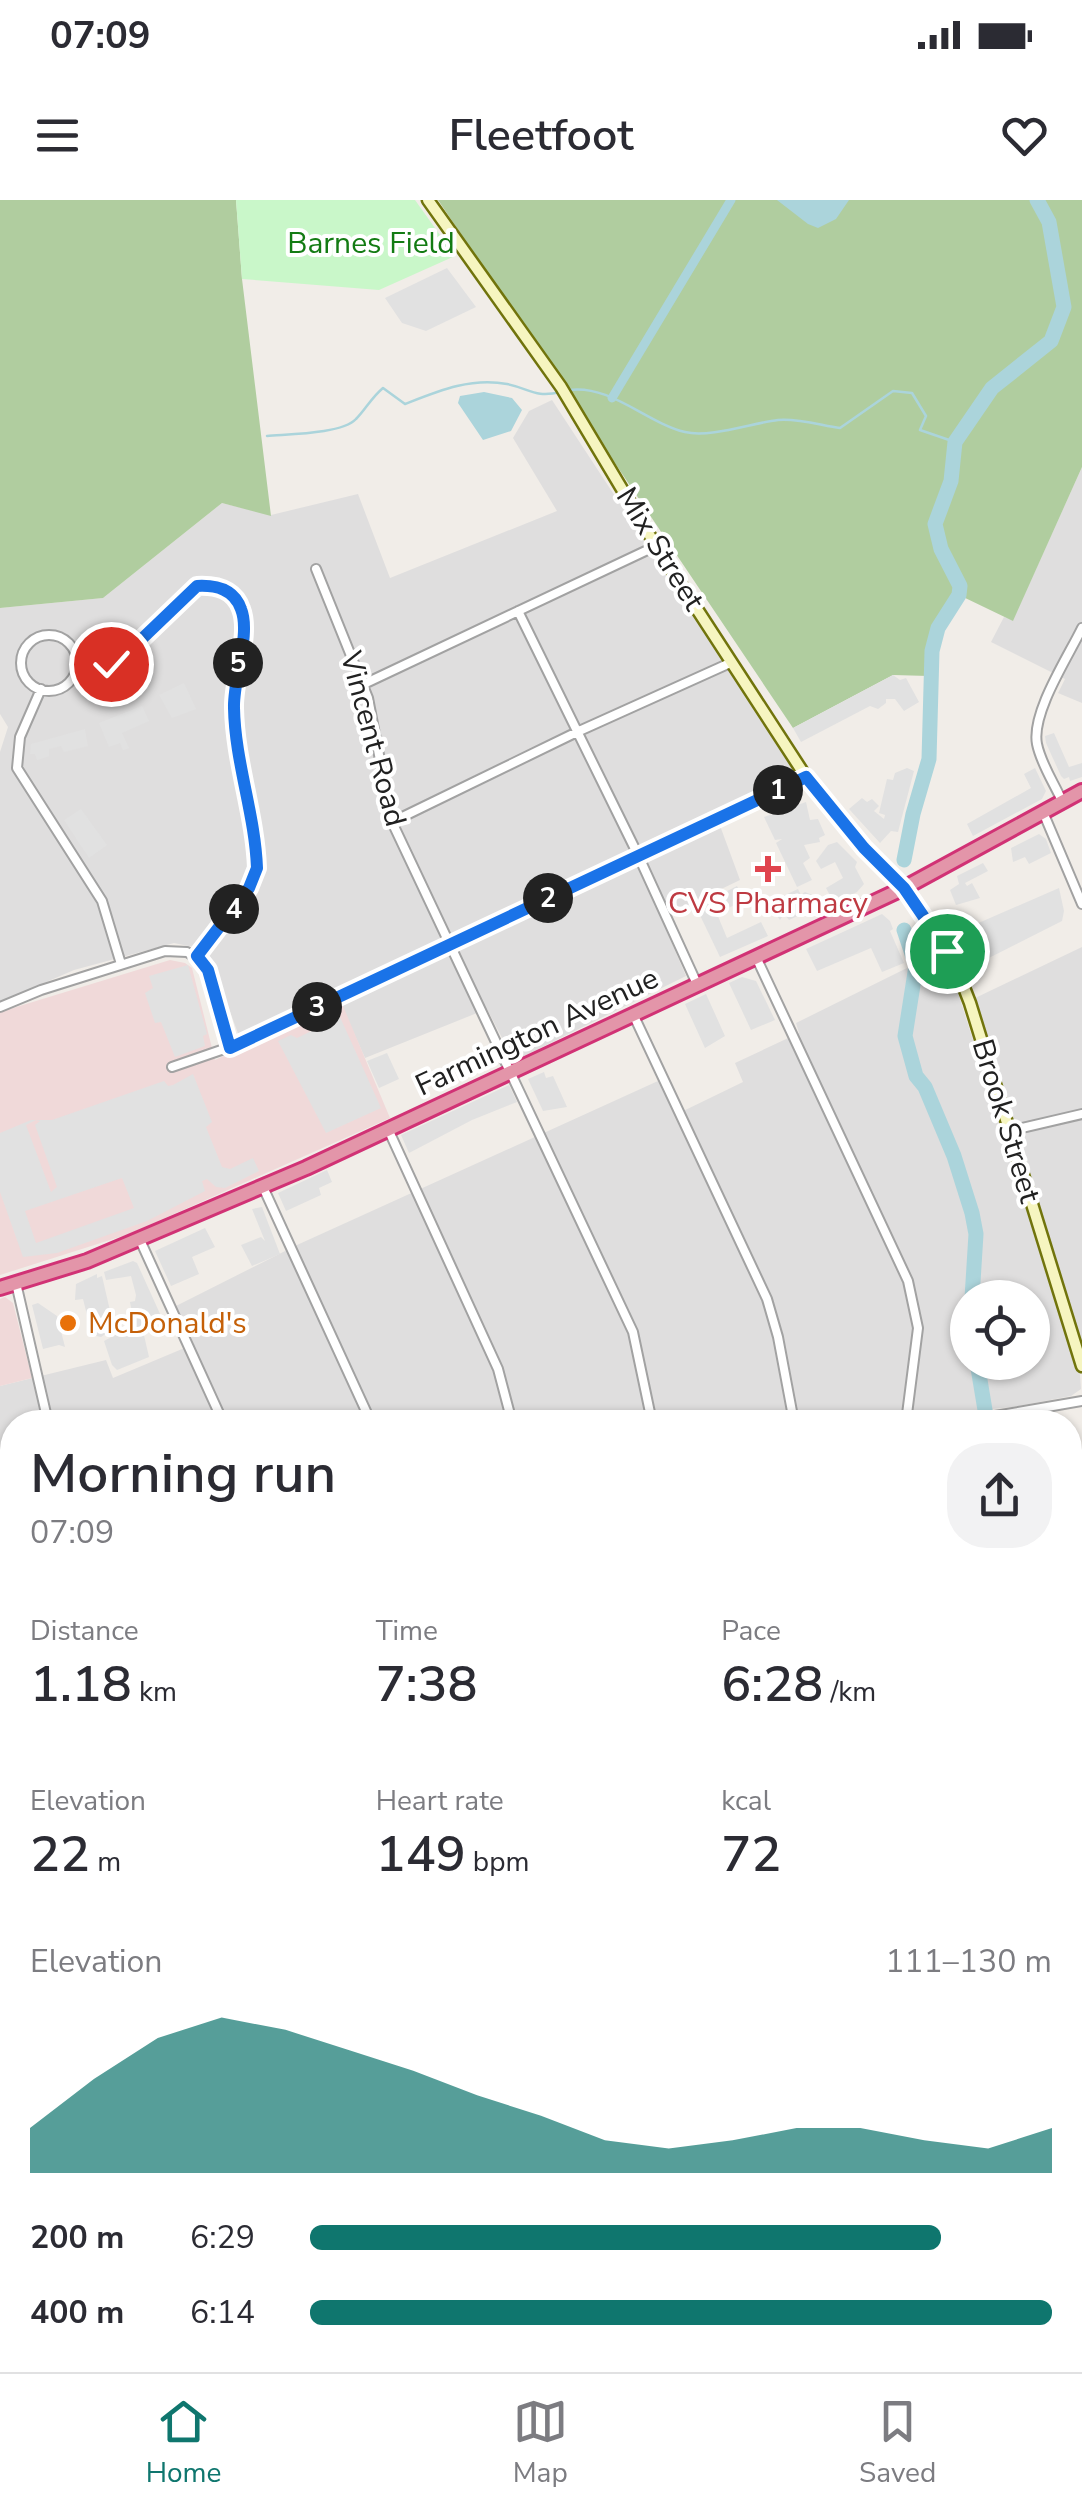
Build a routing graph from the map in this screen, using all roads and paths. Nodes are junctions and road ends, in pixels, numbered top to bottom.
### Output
1 (428, 200) edge
2 (656, 546) junction
3 (316, 569) dead end
4 (518, 611) junction
5 (1082, 628) edge
6 (730, 662) junction
7 (76, 666) junction
8 (364, 684) junction
9 (41, 690) junction
10 (576, 732) junction
11 (806, 777) junction
12 (1082, 791) edge
13 (1062, 801) junction
14 (1043, 812) junction
15 (392, 822) junction
16 (638, 856) junction
17 (904, 888) junction
18 (1082, 904) edge
19 (452, 944) junction
20 (197, 956) junction
21 (756, 957) junction
22 (120, 964) junction
23 (697, 984) junction
24 (0, 1007) edge
25 (633, 1014) junction
26 (230, 1048) junction
27 (172, 1068) dead end
28 (510, 1071) junction
29 (1082, 1114) edge
30 (388, 1130) junction
31 (1009, 1131) junction
32 (264, 1187) junction
33 (140, 1240) junction
34 (16, 1283) junction
35 (0, 1288) edge
36 (1082, 1366) edge
37 (1082, 1401) edge
38 (45, 1410) edge
39 (218, 1410) edge
40 (366, 1410) edge
41 (509, 1410) edge
42 (650, 1410) edge
43 (792, 1410) edge
44 (906, 1410) edge
45 (1030, 1410) edge

1 - 2 main road, Mix Street
2 - 4 street
2 - 6 main road, Mix Street
3 - 8 street, Vincent Road
4 - 8 street
4 - 10 street
5 - 13 street
6 - 10 street
6 - 11 main road, Mix Street
7 - 9 street
7 - 9 street
7 - 20 street
8 - 15 street, Vincent Road
9 - 22 street
10 - 15 street
10 - 16 street
11 - 16 street
11 - 17 main road, Mix Street
12 - 13 highway, Farmington Avenue
13 - 14 highway, Farmington Avenue
14 - 17 highway, Farmington Avenue
14 - 18 street
15 - 19 street, Vincent Road
16 - 19 street
16 - 23 street
17 - 21 highway, Farmington Avenue
17 - 31 main road, Brook Street
19 - 26 street
19 - 28 street, Vincent Road
20 - 22 street
20 - 26 street
21 - 23 highway, Farmington Avenue
21 - 44 street
22 - 24 street
23 - 25 highway, Farmington Avenue
25 - 28 highway, Farmington Avenue
25 - 43 street
26 - 27 street
28 - 30 highway, Farmington Avenue
28 - 42 street, Vincent Road
29 - 31 street
30 - 32 highway, Farmington Avenue
30 - 41 street
31 - 36 main road, Brook Street
32 - 33 highway, Farmington Avenue
32 - 40 street
33 - 34 highway, Farmington Avenue
33 - 39 street
34 - 35 highway, Farmington Avenue
34 - 38 street
37 - 45 street

